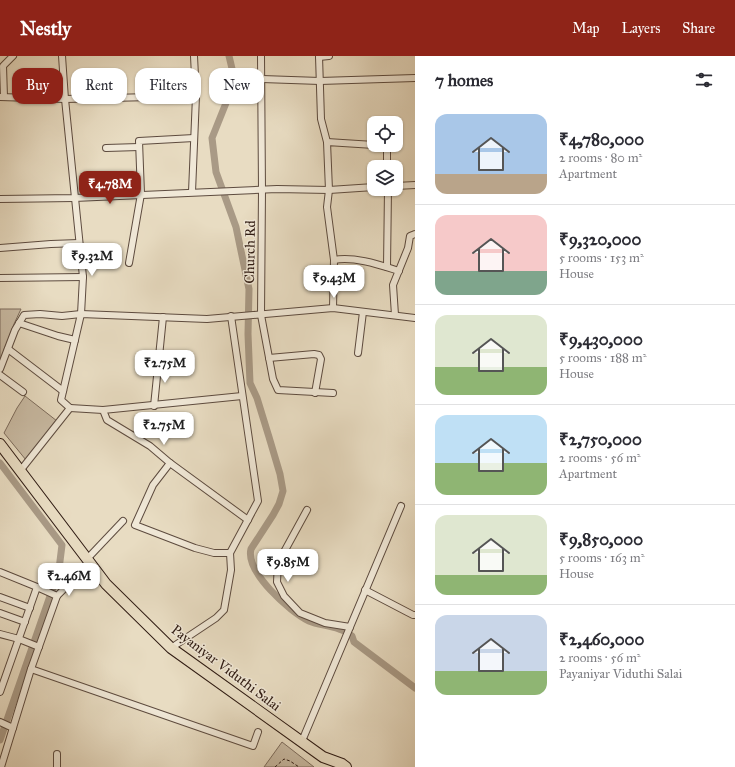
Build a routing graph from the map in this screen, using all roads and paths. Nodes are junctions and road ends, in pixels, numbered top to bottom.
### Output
1 (13, 56) edge
2 (62, 56) edge
3 (194, 56) edge
4 (261, 56) edge
5 (319, 56) edge
6 (329, 56) edge
7 (195, 68) edge
8 (262, 68) edge
9 (415, 78) edge
10 (264, 79) edge
11 (320, 80) junction
12 (2, 97) edge
13 (135, 97) edge
14 (65, 99) junction
15 (196, 104) edge
16 (262, 104) edge
17 (194, 138) junction
18 (327, 142) junction
19 (367, 145) edge
20 (139, 146) junction
21 (106, 148) dead end
22 (415, 185) edge
23 (403, 186) edge
24 (367, 187) edge
25 (262, 190) junction
26 (329, 190) junction
27 (192, 192) junction
28 (140, 194) junction
29 (388, 196) edge
30 (74, 198) junction
31 (0, 199) edge
32 (415, 234) edge
33 (79, 243) junction
34 (0, 248) edge
35 (334, 260) junction
36 (129, 263) dead end
37 (387, 267) junction
38 (399, 271) junction
39 (82, 277) junction
40 (0, 278) edge
41 (333, 308) junction
42 (364, 312) junction
43 (81, 314) junction
44 (261, 315) junction
45 (395, 315) junction
46 (231, 316) junction
47 (163, 317) junction
48 (415, 318) edge
49 (19, 323) junction
50 (75, 340) junction
51 (8, 349) junction
52 (358, 353) dead end
53 (269, 358) junction
54 (0, 370) edge
55 (0, 375) edge
56 (63, 391) junction
57 (23, 392) dead end
58 (315, 392) junction
59 (333, 394) dead end
60 (242, 396) junction
61 (154, 406) junction
62 (70, 408) junction
63 (103, 410) junction
64 (0, 444) edge
65 (170, 463) junction
66 (20, 471) junction
67 (400, 506) dead end
68 (307, 510) dead end
69 (248, 520) junction
70 (123, 521) dead end
71 (230, 553) junction
72 (87, 559) junction
73 (0, 572) edge
74 (81, 572) dead end
75 (40, 588) junction
76 (365, 590) junction
77 (55, 595) junction
78 (0, 597) edge
79 (30, 608) junction
80 (0, 614) edge
81 (415, 615) edge
82 (25, 622) junction
83 (350, 628) junction
84 (0, 634) edge
85 (21, 640) junction
86 (37, 646) junction
87 (171, 648) junction
88 (30, 669) junction
89 (2, 681) edge
90 (0, 692) edge
91 (0, 722) edge
92 (10, 726) junction
93 (258, 732) dead end
94 (302, 741) junction
95 (57, 754) dead end
96 (323, 757) junction
97 (1, 767) edge
98 (57, 767) edge
99 (275, 767) edge
100 (299, 767) edge
101 (329, 767) edge
102 (346, 767) edge

1 - 12 street
2 - 14 street
3 - 7 street
4 - 8 street, Church Rd
5 - 6 street
5 - 11 street
9 - 11 street
10 - 11 street
11 - 18 street
12 - 14 street
13 - 14 street
14 - 30 street
15 - 17 street
16 - 25 street, Church Rd
17 - 20 street
17 - 27 street
18 - 19 street
18 - 26 street
20 - 21 street
20 - 28 street
22 - 23 street
24 - 26 street
25 - 26 street
25 - 27 street
25 - 44 street, Church Rd
26 - 35 street
27 - 28 street
28 - 30 street
28 - 36 street
29 - 37 street
30 - 31 street
30 - 33 street
32 - 38 street
33 - 34 street
33 - 39 street
35 - 37 street
35 - 41 street
37 - 38 street
38 - 45 street
39 - 40 street
39 - 43 street
41 - 42 street
41 - 44 street
42 - 45 street
42 - 52 street
43 - 47 street
43 - 49 street
43 - 50 street
44 - 46 street
44 - 53 street, Church Rd
45 - 48 street
46 - 47 street
46 - 60 street
47 - 61 street
49 - 50 street
49 - 51 street
50 - 56 street
51 - 54 street
51 - 56 street
53 - 58 street, Church Rd
53 - 58 street
55 - 57 street
56 - 62 street
58 - 59 street, Church Rd
60 - 61 street
60 - 69 street
61 - 63 street
62 - 63 street
62 - 66 street
63 - 65 street
64 - 66 main road, Payaniyar Viduthi Salai
65 - 69 street
65 - 71 street
66 - 72 main road, Payaniyar Viduthi Salai
67 - 76 street
68 - 83 street
69 - 71 street
70 - 72 street
71 - 87 street
72 - 87 main road, Payaniyar Viduthi Salai
73 - 75 street
74 - 77 street
75 - 77 street
75 - 79 street
76 - 81 street
76 - 83 street
77 - 86 street
78 - 79 street
79 - 82 street
80 - 82 street
82 - 85 street
83 - 94 street
84 - 85 street
85 - 86 street
85 - 89 street
86 - 88 street
87 - 94 main road, Payaniyar Viduthi Salai
88 - 92 street
88 - 93 street
89 - 90 street
91 - 92 street
92 - 97 street
94 - 96 main road, Payaniyar Viduthi Salai
95 - 98 street
96 - 101 main road, Payaniyar Viduthi Salai
96 - 102 main road, Payaniyar Viduthi Salai
99 - 100 path

